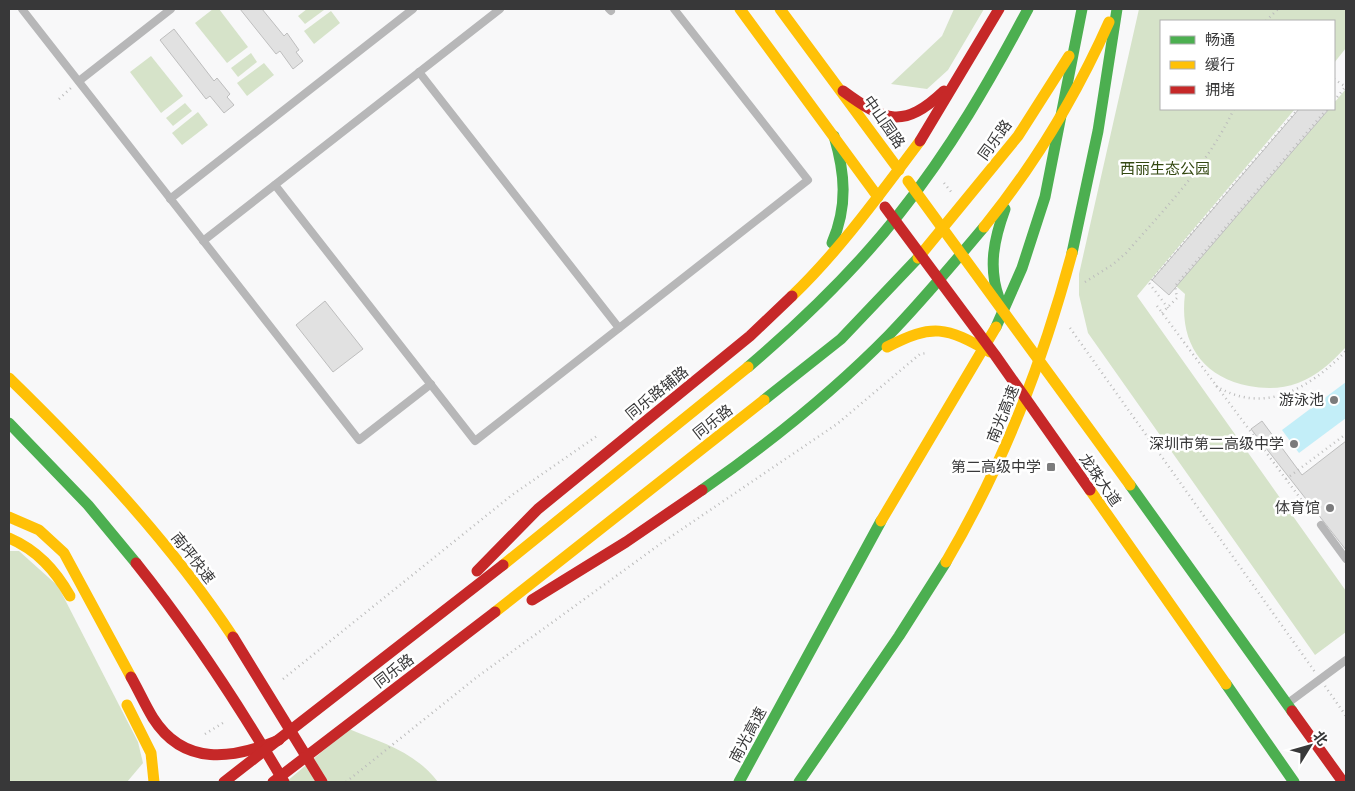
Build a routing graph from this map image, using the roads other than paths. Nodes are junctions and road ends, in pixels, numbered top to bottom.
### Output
1 (22, 9) edge
2 (170, 9) edge
3 (413, 9) edge
4 (500, 9) edge
5 (674, 9) edge
6 (740, 9) edge
7 (780, 9) edge
8 (998, 9) edge
9 (1028, 9) edge
10 (1092, 9) edge
11 (1116, 9) edge
12 (1081, 12) edge
13 (419, 72) junction
14 (963, 72) junction
15 (79, 81) junction
16 (843, 90) junction
17 (834, 136) junction
18 (899, 170) junction
19 (275, 185) junction
20 (1012, 191) junction
21 (878, 197) junction
22 (170, 199) junction
23 (203, 241) junction
24 (962, 254) junction
25 (940, 278) junction
26 (809, 280) junction
27 (619, 328) junction
28 (1019, 333) junction
29 (995, 355) junction
30 (725, 357) junction
31 (862, 362) junction
32 (9, 378) edge
33 (431, 384) junction
34 (785, 401) dead end
35 (9, 423) edge
36 (9, 517) edge
37 (1321, 526) road end
38 (9, 538) edge
39 (1346, 560) edge
40 (76, 608) dead end
41 (422, 628) junction
42 (442, 654) junction
43 (1346, 660) edge
44 (120, 692) dead end
45 (1286, 704) junction
46 (280, 739) junction
47 (299, 762) junction
48 (154, 782) edge
49 (224, 782) edge
50 (273, 782) edge
51 (280, 782) edge
52 (284, 782) edge
53 (322, 782) edge
54 (739, 782) edge
55 (799, 782) edge
56 (1294, 782) edge
57 (1343, 782) edge

1 - 15 lane
2 - 15 lane
3 - 22 lane
4 - 13 lane
5 - 27 lane
6 - 17 main road
7 - 16 main road, 中山园路
8 - 14 main road, 同乐路辅路
9 - 41 main road, 同乐路
10 - 42 main road, 同乐路
11 - 20 main road
11 - 55 main road, 南光高速
12 - 54 main road, 南光高速
13 - 19 lane
13 - 27 lane
14 - 16 main road
14 - 18 main road, 同乐路辅路
15 - 22 lane
16 - 18 main road, 中山园路
17 - 21 main road
17 - 26 main road
18 - 21 main road, 同乐路辅路
18 - 24 main road, 中山园路
19 - 23 lane
19 - 33 lane
20 - 24 main road
20 - 28 main road
21 - 25 main road, 龙珠大道
21 - 26 main road, 同乐路辅路
22 - 23 lane
23 - 33 lane
24 - 25 main road
24 - 28 main road, 龙珠大道
25 - 29 main road, 龙珠大道
25 - 31 main road
26 - 30 main road, 同乐路辅路
27 - 33 lane
28 - 45 main road, 龙珠大道
29 - 31 main road
29 - 56 main road, 龙珠大道
30 - 34 main road
30 - 41 main road, 同乐路辅路
31 - 42 main road
32 - 53 main road, 南坪快速
35 - 52 main road
36 - 46 main road
37 - 39 lane
38 - 40 main road
41 - 46 main road, 同乐路
42 - 47 main road, 同乐路
43 - 45 lane
44 - 48 main road
45 - 57 main road, 龙珠大道
46 - 49 main road, 同乐路
47 - 50 main road, 同乐路
47 - 51 main road

